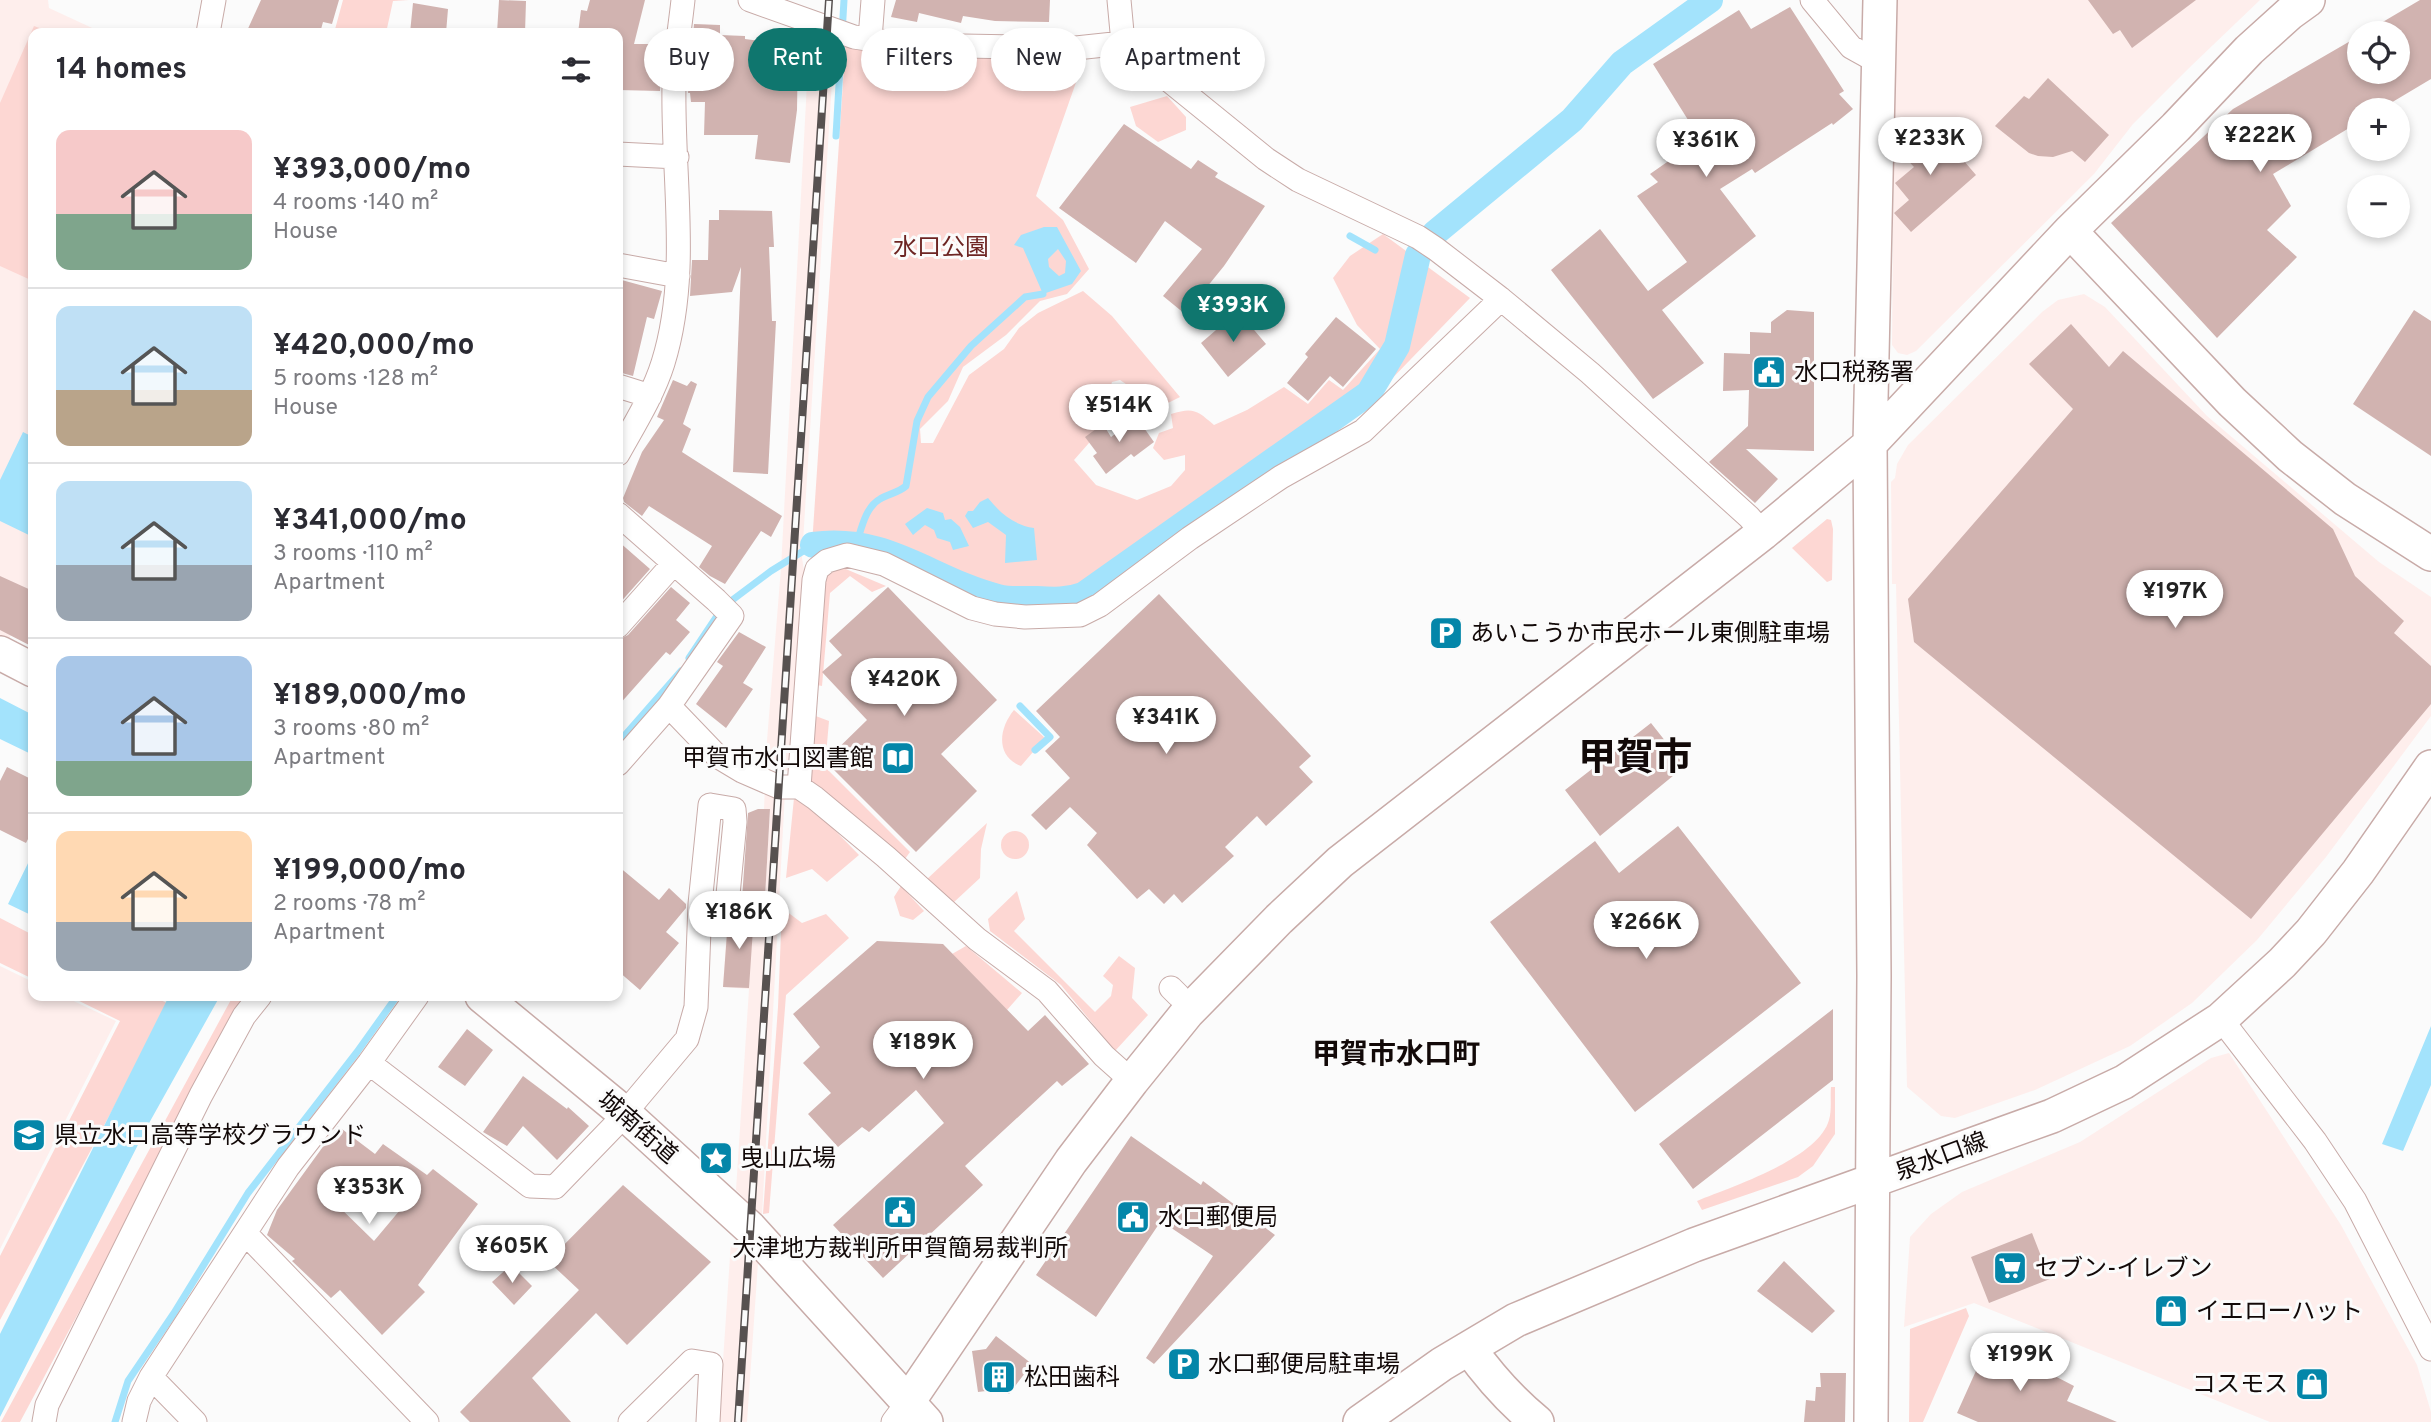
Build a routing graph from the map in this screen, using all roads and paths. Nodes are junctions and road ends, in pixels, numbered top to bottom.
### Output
1 (214, 0) edge
2 (682, 0) edge
3 (750, 0) edge
4 (873, 0) edge
5 (1119, 0) edge
6 (1812, 0) edge
7 (1880, 0) edge
8 (2308, 0) edge
9 (209, 28) edge
10 (1122, 28) edge
11 (853, 36) junction
12 (1100, 45) edge
13 (1878, 62) junction
14 (1182, 91) edge
15 (623, 154) edge
16 (677, 158) junction
17 (2070, 231) junction
18 (623, 266) edge
19 (678, 276) junction
20 (1501, 299) junction
21 (623, 388) edge
22 (650, 396) junction
23 (1871, 444) junction
24 (623, 445) edge
25 (623, 518) edge
26 (1763, 533) junction
27 (2431, 554) edge
28 (674, 563) junction
29 (623, 620) edge
30 (0, 653) edge
31 (28, 667) edge
32 (669, 706) junction
33 (623, 758) edge
34 (2431, 767) edge
35 (799, 787) junction
36 (700, 918) dead end
37 (256, 1001) edge
38 (413, 1001) edge
39 (488, 1001) edge
40 (2221, 1019) junction
41 (369, 1063) junction
42 (1132, 1081) junction
43 (624, 1113) junction
44 (1873, 1181) junction
45 (245, 1233) junction
46 (1469, 1348) junction
47 (2431, 1349) edge
48 (151, 1377) junction
49 (909, 1415) edge
50 (44, 1422) edge
51 (134, 1422) edge
52 (195, 1422) edge
53 (427, 1422) edge
54 (630, 1422) edge
55 (708, 1422) edge
56 (1360, 1422) edge
57 (1536, 1422) edge
58 (1871, 1422) edge

1 - 9 street
2 - 16 street
3 - 11 street
4 - 11 street
5 - 10 street
6 - 13 street
7 - 13 street
8 - 17 street
11 - 12 street
13 - 23 street
14 - 20 street
15 - 16 street
16 - 19 street
17 - 23 street
17 - 27 street
18 - 19 street
19 - 22 street
20 - 26 street
20 - 35 street
21 - 22 street
22 - 24 street
23 - 26 street
23 - 44 street
25 - 28 street
26 - 42 street
28 - 29 street
28 - 32 street
30 - 31 street
32 - 33 street
32 - 35 street
34 - 40 street, 泉水口線
35 - 42 street
36 - 43 street
37 - 50 street
38 - 41 street
39 - 43 street, 城南街道
40 - 44 street, 泉水口線
40 - 47 street
41 - 43 street
41 - 45 street
42 - 49 street
43 - 49 street, 城南街道
44 - 46 street, 泉水口線
44 - 58 street
45 - 48 street
45 - 53 street
46 - 56 street, 泉水口線
46 - 57 street
48 - 51 street
48 - 52 street
54 - 55 street

